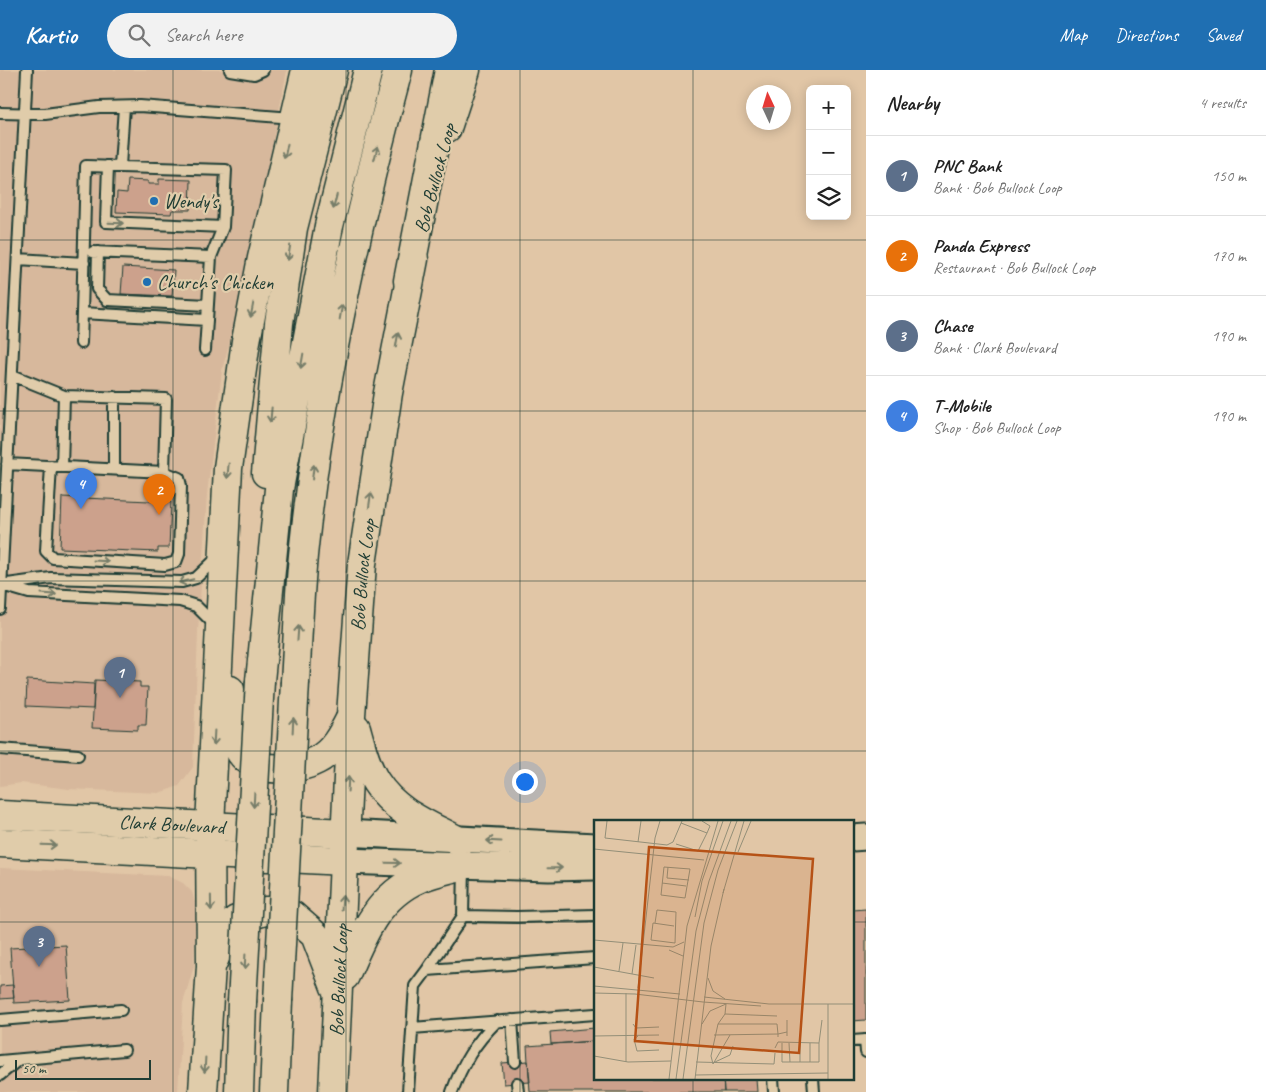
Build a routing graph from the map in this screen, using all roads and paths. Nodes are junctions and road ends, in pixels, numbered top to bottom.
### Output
1 (27, 70) edge
2 (230, 70) edge
3 (263, 70) edge
4 (306, 70) edge
5 (333, 70) edge
6 (368, 70) edge
7 (398, 70) edge
8 (449, 70) edge
9 (466, 70) edge
10 (124, 107) junction
11 (0, 113) edge
12 (25, 113) junction
13 (293, 118) junction
14 (108, 166) junction
15 (120, 166) junction
16 (223, 227) junction
17 (84, 251) junction
18 (98, 252) junction
19 (211, 257) junction
20 (18, 259) junction
21 (84, 263) junction
22 (408, 282) junction
23 (208, 305) junction
24 (82, 313) junction
25 (208, 320) junction
26 (81, 343) dead end
27 (205, 350) dead end
28 (12, 375) junction
29 (64, 396) junction
30 (114, 397) junction
31 (7, 464) junction
32 (51, 466) junction
33 (62, 467) junction
34 (114, 469) junction
35 (164, 472) junction
36 (222, 551) junction
37 (1, 585) edge
38 (0, 609) edge
39 (218, 630) junction
40 (260, 682) junction
41 (351, 716) junction
42 (0, 749) edge
43 (78, 755) dead end
44 (0, 815) edge
45 (210, 825) junction
46 (345, 833) junction
47 (0, 843) edge
48 (594, 846) edge
49 (461, 852) junction
50 (210, 854) junction
51 (344, 862) junction
52 (594, 867) edge
53 (594, 914) edge
54 (462, 916) junction
55 (594, 958) edge
56 (211, 966) junction
57 (427, 970) junction
58 (338, 993) junction
59 (121, 1010) dead end
60 (594, 1014) edge
61 (0, 1020) edge
62 (512, 1020) junction
63 (497, 1022) junction
64 (412, 1028) junction
65 (866, 1040) edge
66 (124, 1050) dead end
67 (866, 1052) edge
68 (18, 1060) junction
69 (0, 1062) edge
70 (516, 1062) dead end
71 (0, 1075) edge
72 (203, 1092) edge
73 (239, 1092) edge
74 (274, 1092) edge
75 (333, 1092) edge
76 (408, 1092) edge
77 (452, 1092) edge

1 - 12 lane
2 - 3 lane
4 - 13 main road
5 -> 40 main road
6 -> 40 main road
74 -> 7 main road, bridge
8 - 22 main road
9 - 22 main road, Bob Bullock Loop
10 - 12 lane
10 - 13 lane
10 - 15 lane
11 - 12 lane
12 - 20 lane
13 -> 36 main road
14 - 15 lane
14 -> 16 lane
14 - 17 lane
15 - 16 lane
16 - 19 lane
17 - 18 lane
17 - 21 lane
18 - 19 lane
18 - 23 lane
19 - 23 lane
20 - 21 lane
20 - 28 lane
21 - 24 lane
41 -> 22 main road, Bob Bullock Loop
23 - 25 lane
24 - 25 lane
24 - 26 lane
25 - 27 lane
28 - 29 lane
28 - 31 lane
29 - 30 lane
29 - 33 lane
30 - 34 lane
30 - 35 lane
31 - 32 lane
31 - 37 lane
32 - 33 lane
32 -> 35 lane
33 - 34 lane
34 - 35 lane
36 -> 37 lane
36 - 39 main road
37 - 38 lane
37 -> 39 lane
39 - 41 main road
39 -> 45 main road
40 -> 73 main road, bridge
46 -> 41 main road, Bob Bullock Loop
41 - 49 main road
42 - 43 lane
44 - 45 main road, Clark Boulevard
45 - 46 main road, Clark Boulevard
45 - 50 main road
46 - 49 street
46 - 51 main road, Bob Bullock Loop
47 -> 50 main road, Clark Boulevard
48 -> 49 street
51 -> 49 street
49 -> 52 street
49 - 54 lane
49 - 58 main road
50 - 51 main road, Clark Boulevard
50 -> 56 main road
58 -> 51 main road, Bob Bullock Loop
53 - 54 lane
54 - 57 lane
55 - 57 lane
56 - 58 main road
56 -> 72 main road
57 - 64 lane
58 - 75 main road, Bob Bullock Loop
59 - 61 lane
60 - 62 lane
62 - 63 lane
62 - 70 lane
63 - 64 lane
63 - 77 lane
64 - 76 lane
65 - 67 lane
66 - 68 lane
68 - 69 lane
68 - 71 lane

